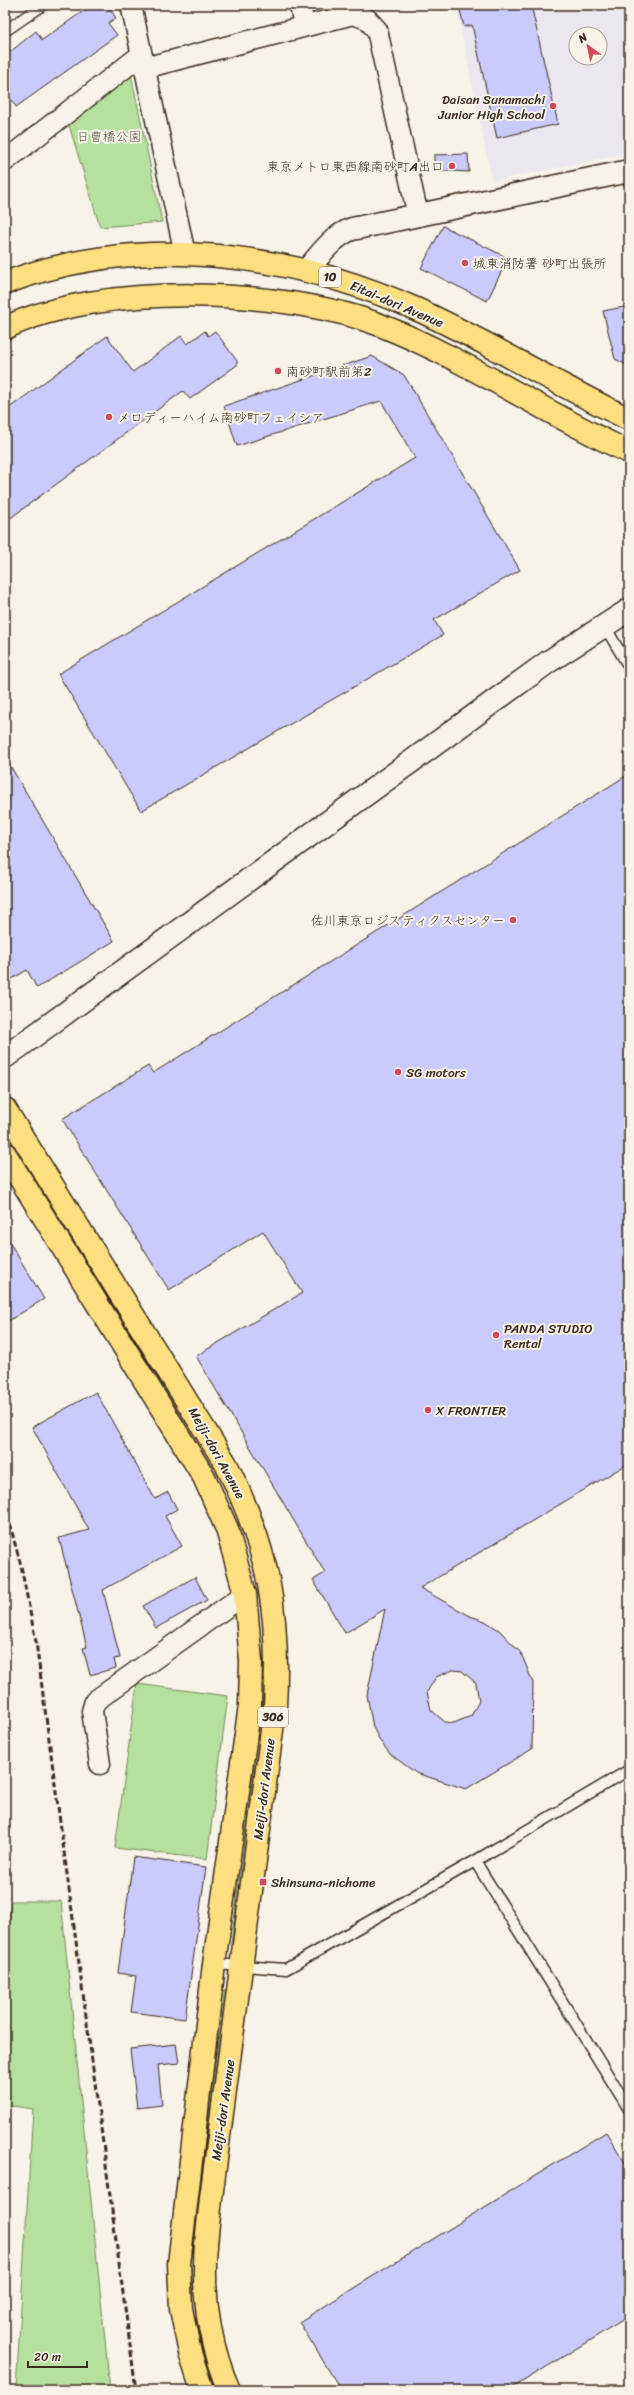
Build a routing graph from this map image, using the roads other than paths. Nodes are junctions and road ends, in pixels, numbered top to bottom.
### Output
1 (43, 5) edge
2 (131, 5) edge
3 (300, 5) edge
4 (304, 26) junction
5 (5, 31) edge
6 (143, 62) junction
7 (5, 161) edge
8 (629, 171) edge
9 (418, 216) junction
10 (185, 254) junction
11 (307, 270) junction
12 (5, 283) edge
13 (5, 328) edge
14 (629, 419) edge
15 (629, 452) edge
16 (629, 610) edge
17 (604, 625) junction
18 (629, 667) edge
19 (5, 1057) edge
20 (5, 1109) edge
21 (5, 1154) edge
22 (245, 1594) junction
23 (100, 1764) dead end
24 (629, 1770) edge
25 (475, 1861) junction
26 (214, 1964) junction
27 (242, 1967) junction
28 (629, 2109) edge
29 (202, 2390) edge
30 (229, 2390) edge

1 - 5 lane
2 - 6 street
3 - 4 street
4 - 6 street
4 - 9 street
6 - 7 street
6 - 10 street
8 - 9 street
9 - 11 street
10 - 11 main road, Eitai-dori Avenue / 10
10 - 12 main road, Eitai-dori Avenue / 10
11 - 14 main road, Eitai-dori Avenue / 10
13 - 15 main road, Eitai-dori Avenue
16 - 17 street
17 - 18 lane
17 - 19 street
20 - 27 main road, Meiji-dori Avenue / 306
21 - 22 main road, Meiji-dori Avenue / 306
22 - 23 street
22 - 26 main road, Meiji-dori Avenue / 306
24 - 25 lane
25 - 27 lane
25 - 28 lane
26 - 27 lane
26 - 29 main road, Meiji-dori Avenue / 306
27 - 30 main road, Meiji-dori Avenue / 306

